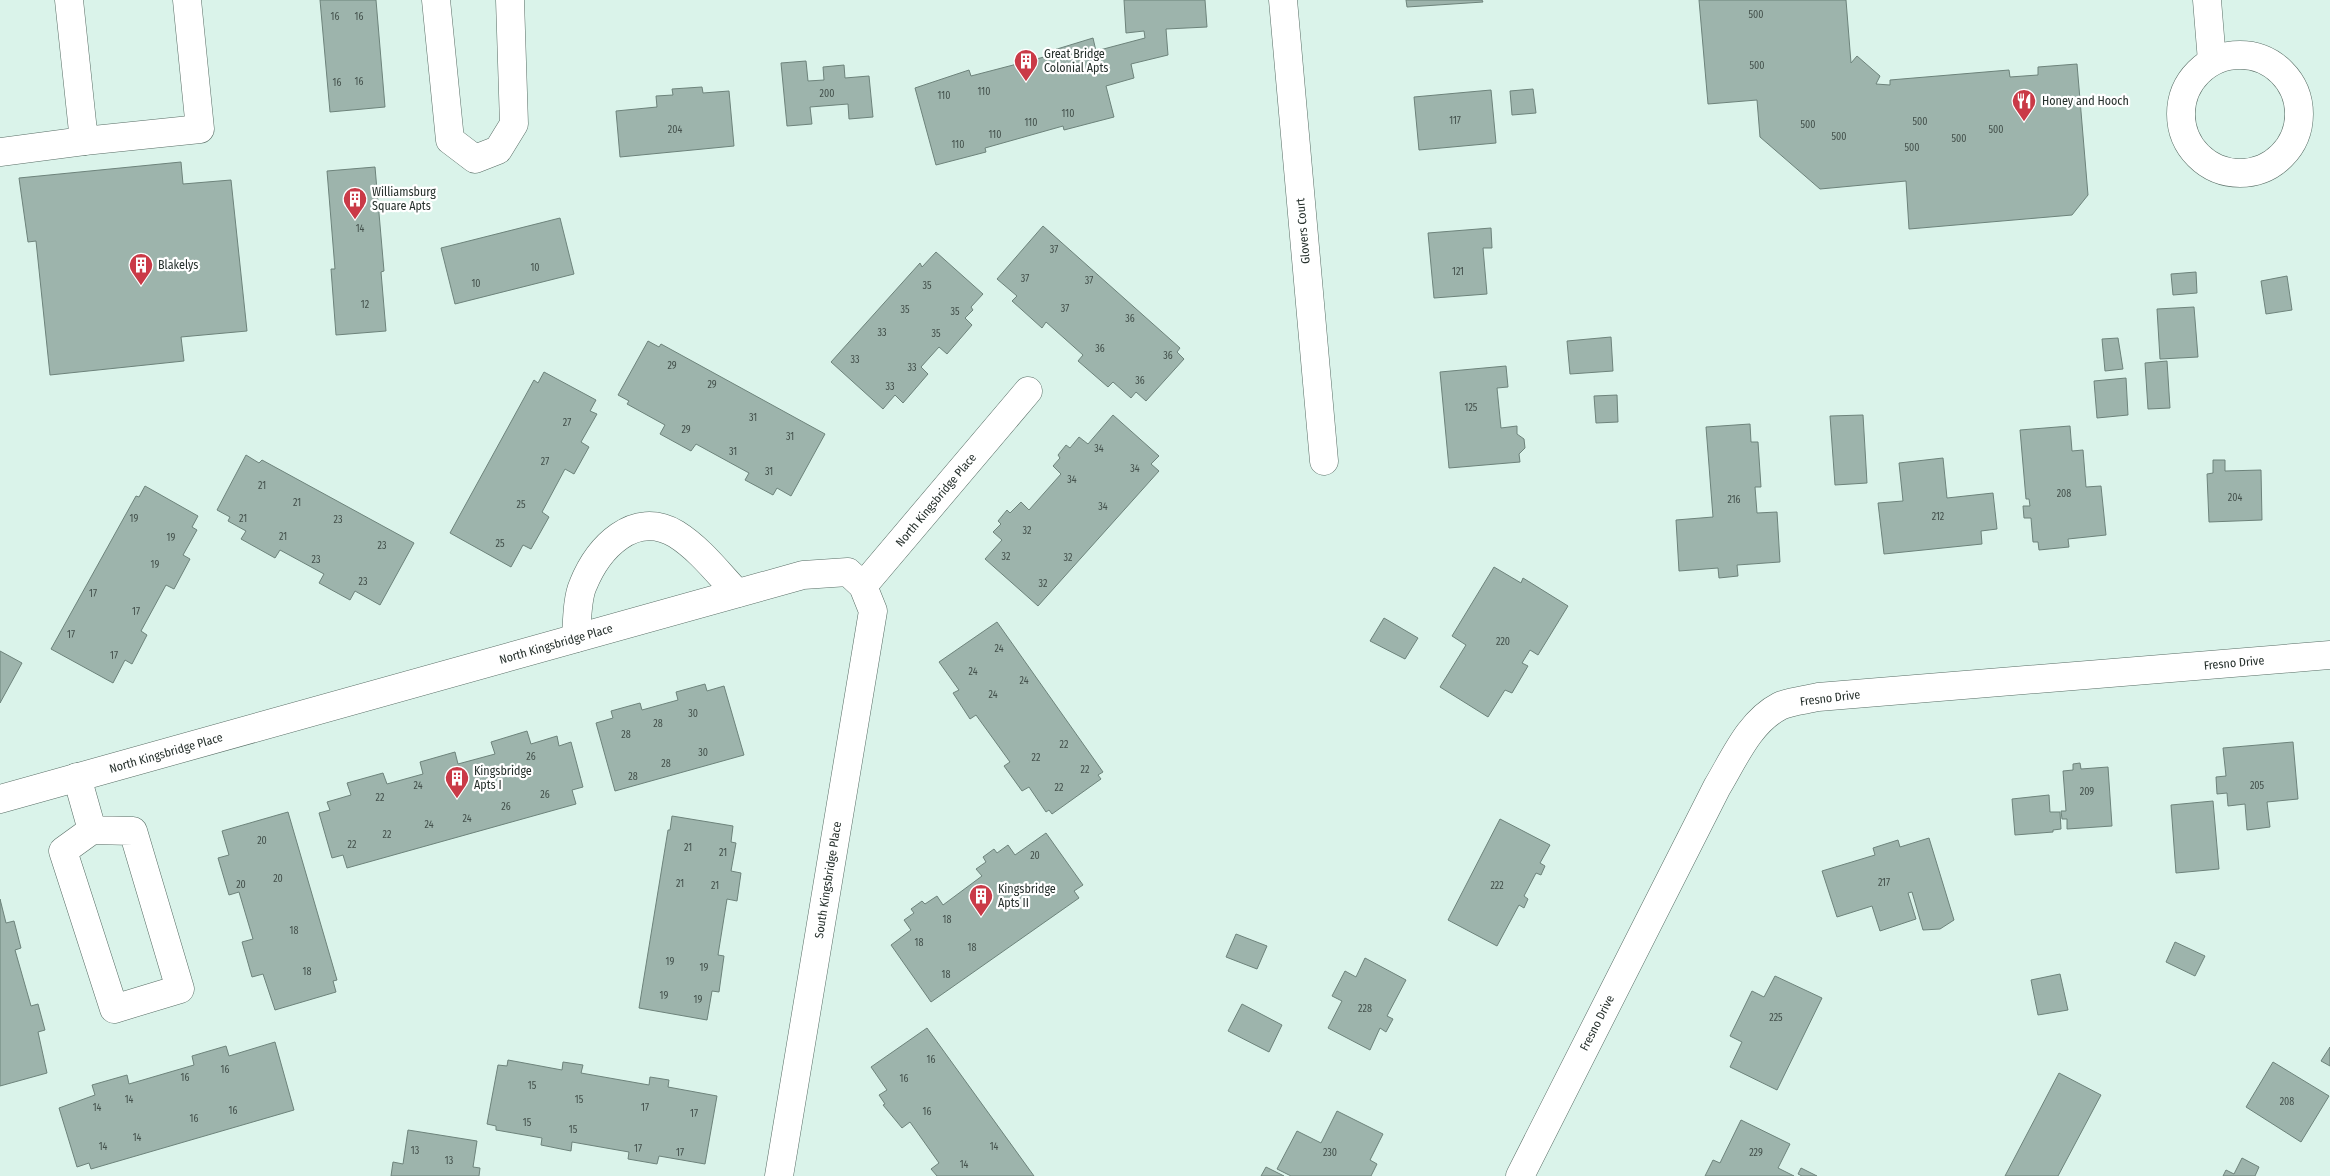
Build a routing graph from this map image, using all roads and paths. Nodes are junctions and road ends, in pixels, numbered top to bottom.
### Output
1 (69, 0) edge
2 (187, 0) edge
3 (436, 0) edge
4 (510, 0) edge
5 (1283, 0) edge
6 (2208, 0) edge
7 (2212, 61) junction
8 (84, 141) junction
9 (0, 152) edge
10 (1028, 391) dead end
11 (1324, 462) dead end
12 (863, 586) junction
13 (737, 593) junction
14 (576, 638) junction
15 (2330, 655) edge
16 (78, 777) junction
17 (0, 799) edge
18 (92, 830) junction
19 (779, 1176) edge
20 (1520, 1176) edge

1 - 8 street
2 - 8 street
3 - 4 street
5 - 11 street, Glovers Court
6 - 7 street
7 - 7 street
8 - 9 street
10 - 12 street, North Kingsbridge Place
12 - 13 street, North Kingsbridge Place
12 - 19 street, South Kingsbridge Place
13 - 14 street, North Kingsbridge Place
13 - 14 street
14 - 16 street, North Kingsbridge Place
15 - 20 street, Fresno Drive
16 - 17 street, North Kingsbridge Place
16 - 18 street
18 - 18 street

